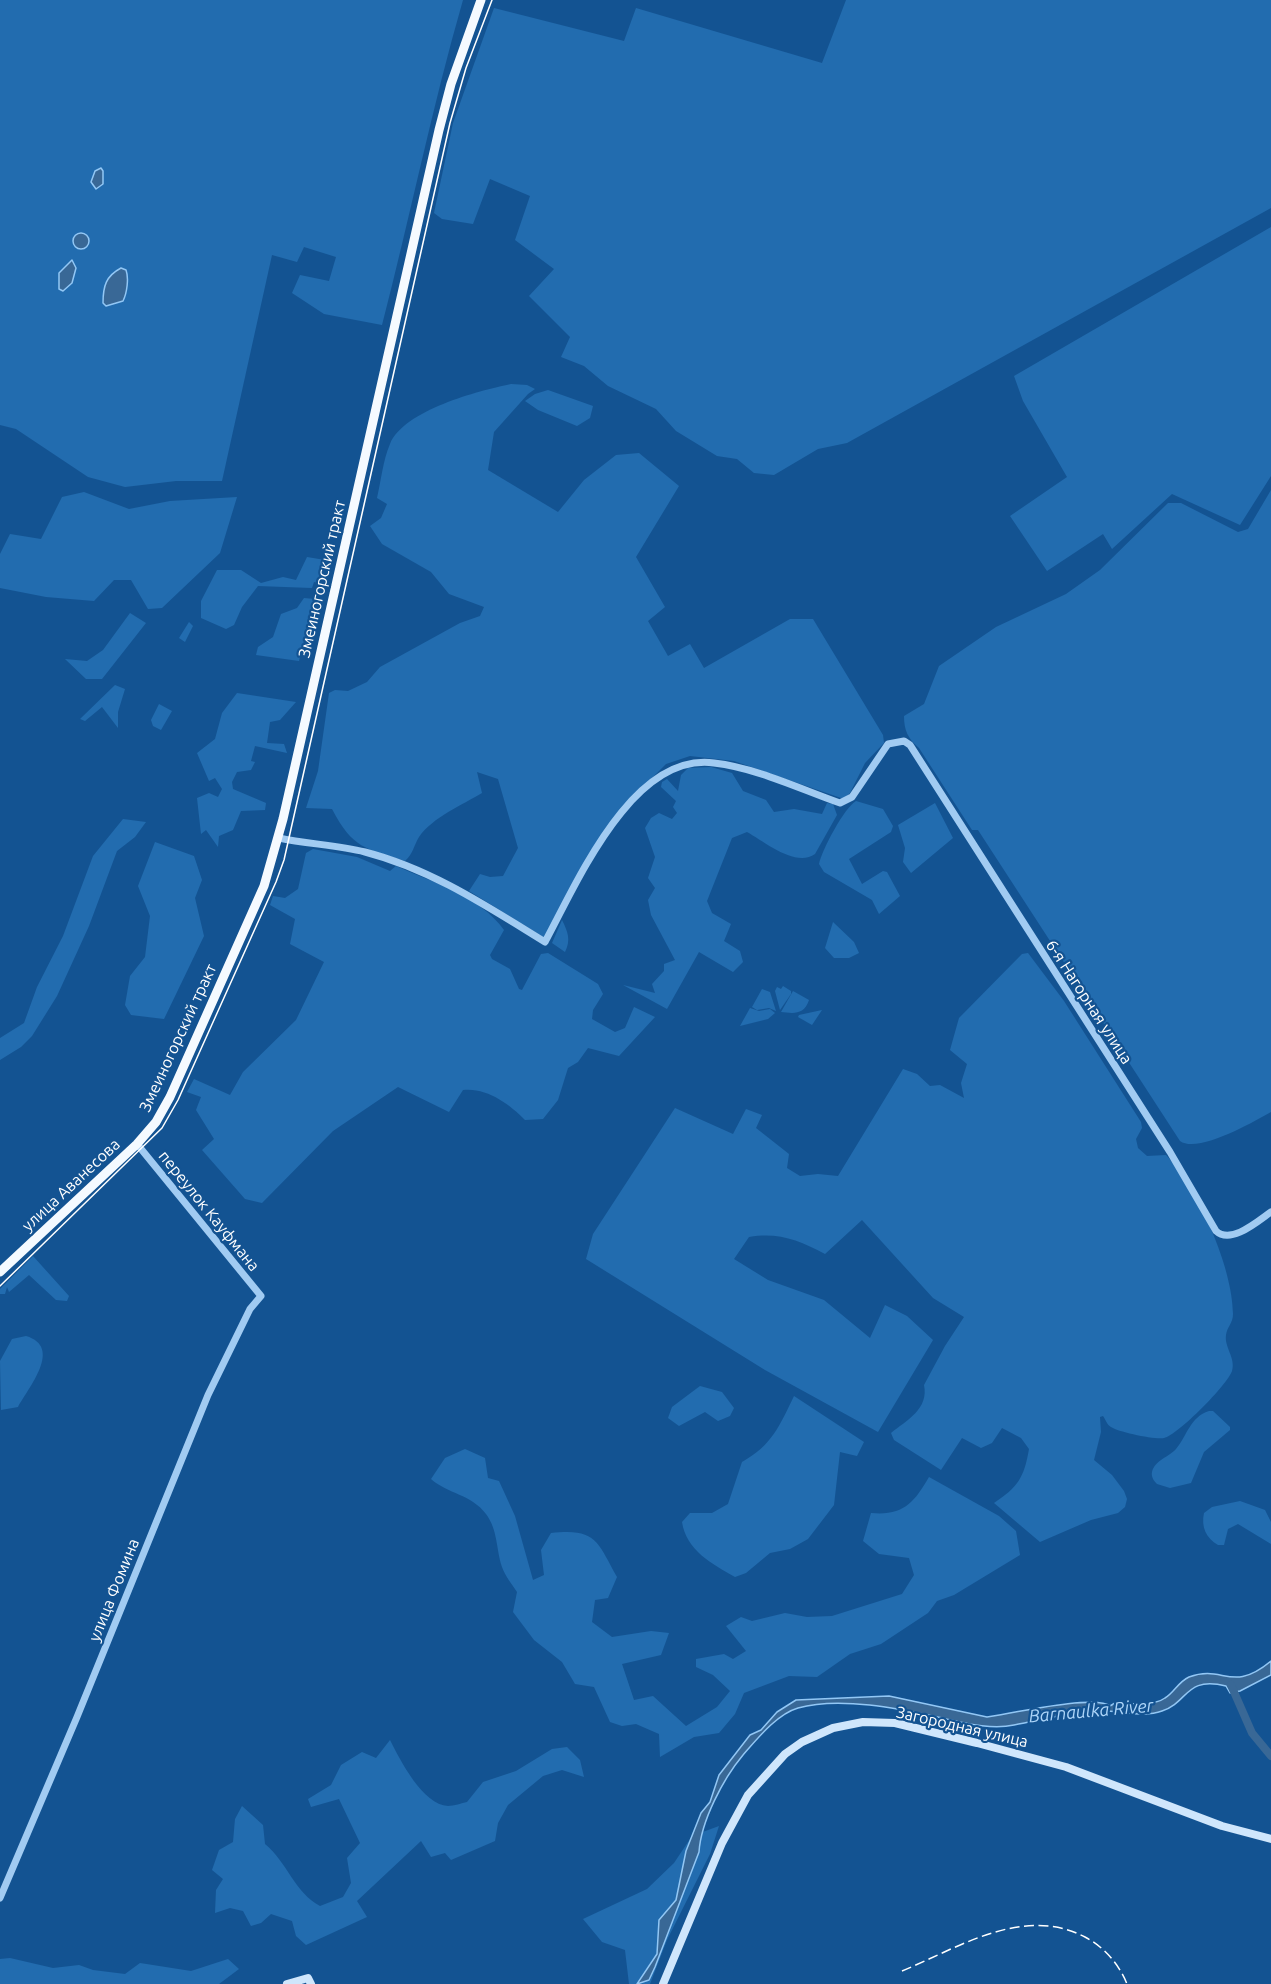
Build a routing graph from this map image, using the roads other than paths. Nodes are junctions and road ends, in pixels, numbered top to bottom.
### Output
1 (481, 0) edge
2 (279, 838) junction
3 (137, 1144) junction
4 (1271, 1212) edge
5 (0, 1272) edge
6 (261, 1296) joint
7 (1271, 1839) edge
8 (0, 1898) edge
9 (309, 1981) edge
10 (287, 1984) edge
11 (663, 1984) edge

1 - 2 highway, Змеиногорский тракт
2 - 3 highway, Змеиногорский тракт
2 - 4 street, 6-я Нагорная улица
3 - 5 highway, улица Аванесова
3 - 6 street, переулок Кауфмана
6 - 8 street, улица Фомина
7 - 11 main road, Загородная улица
9 - 10 main road

